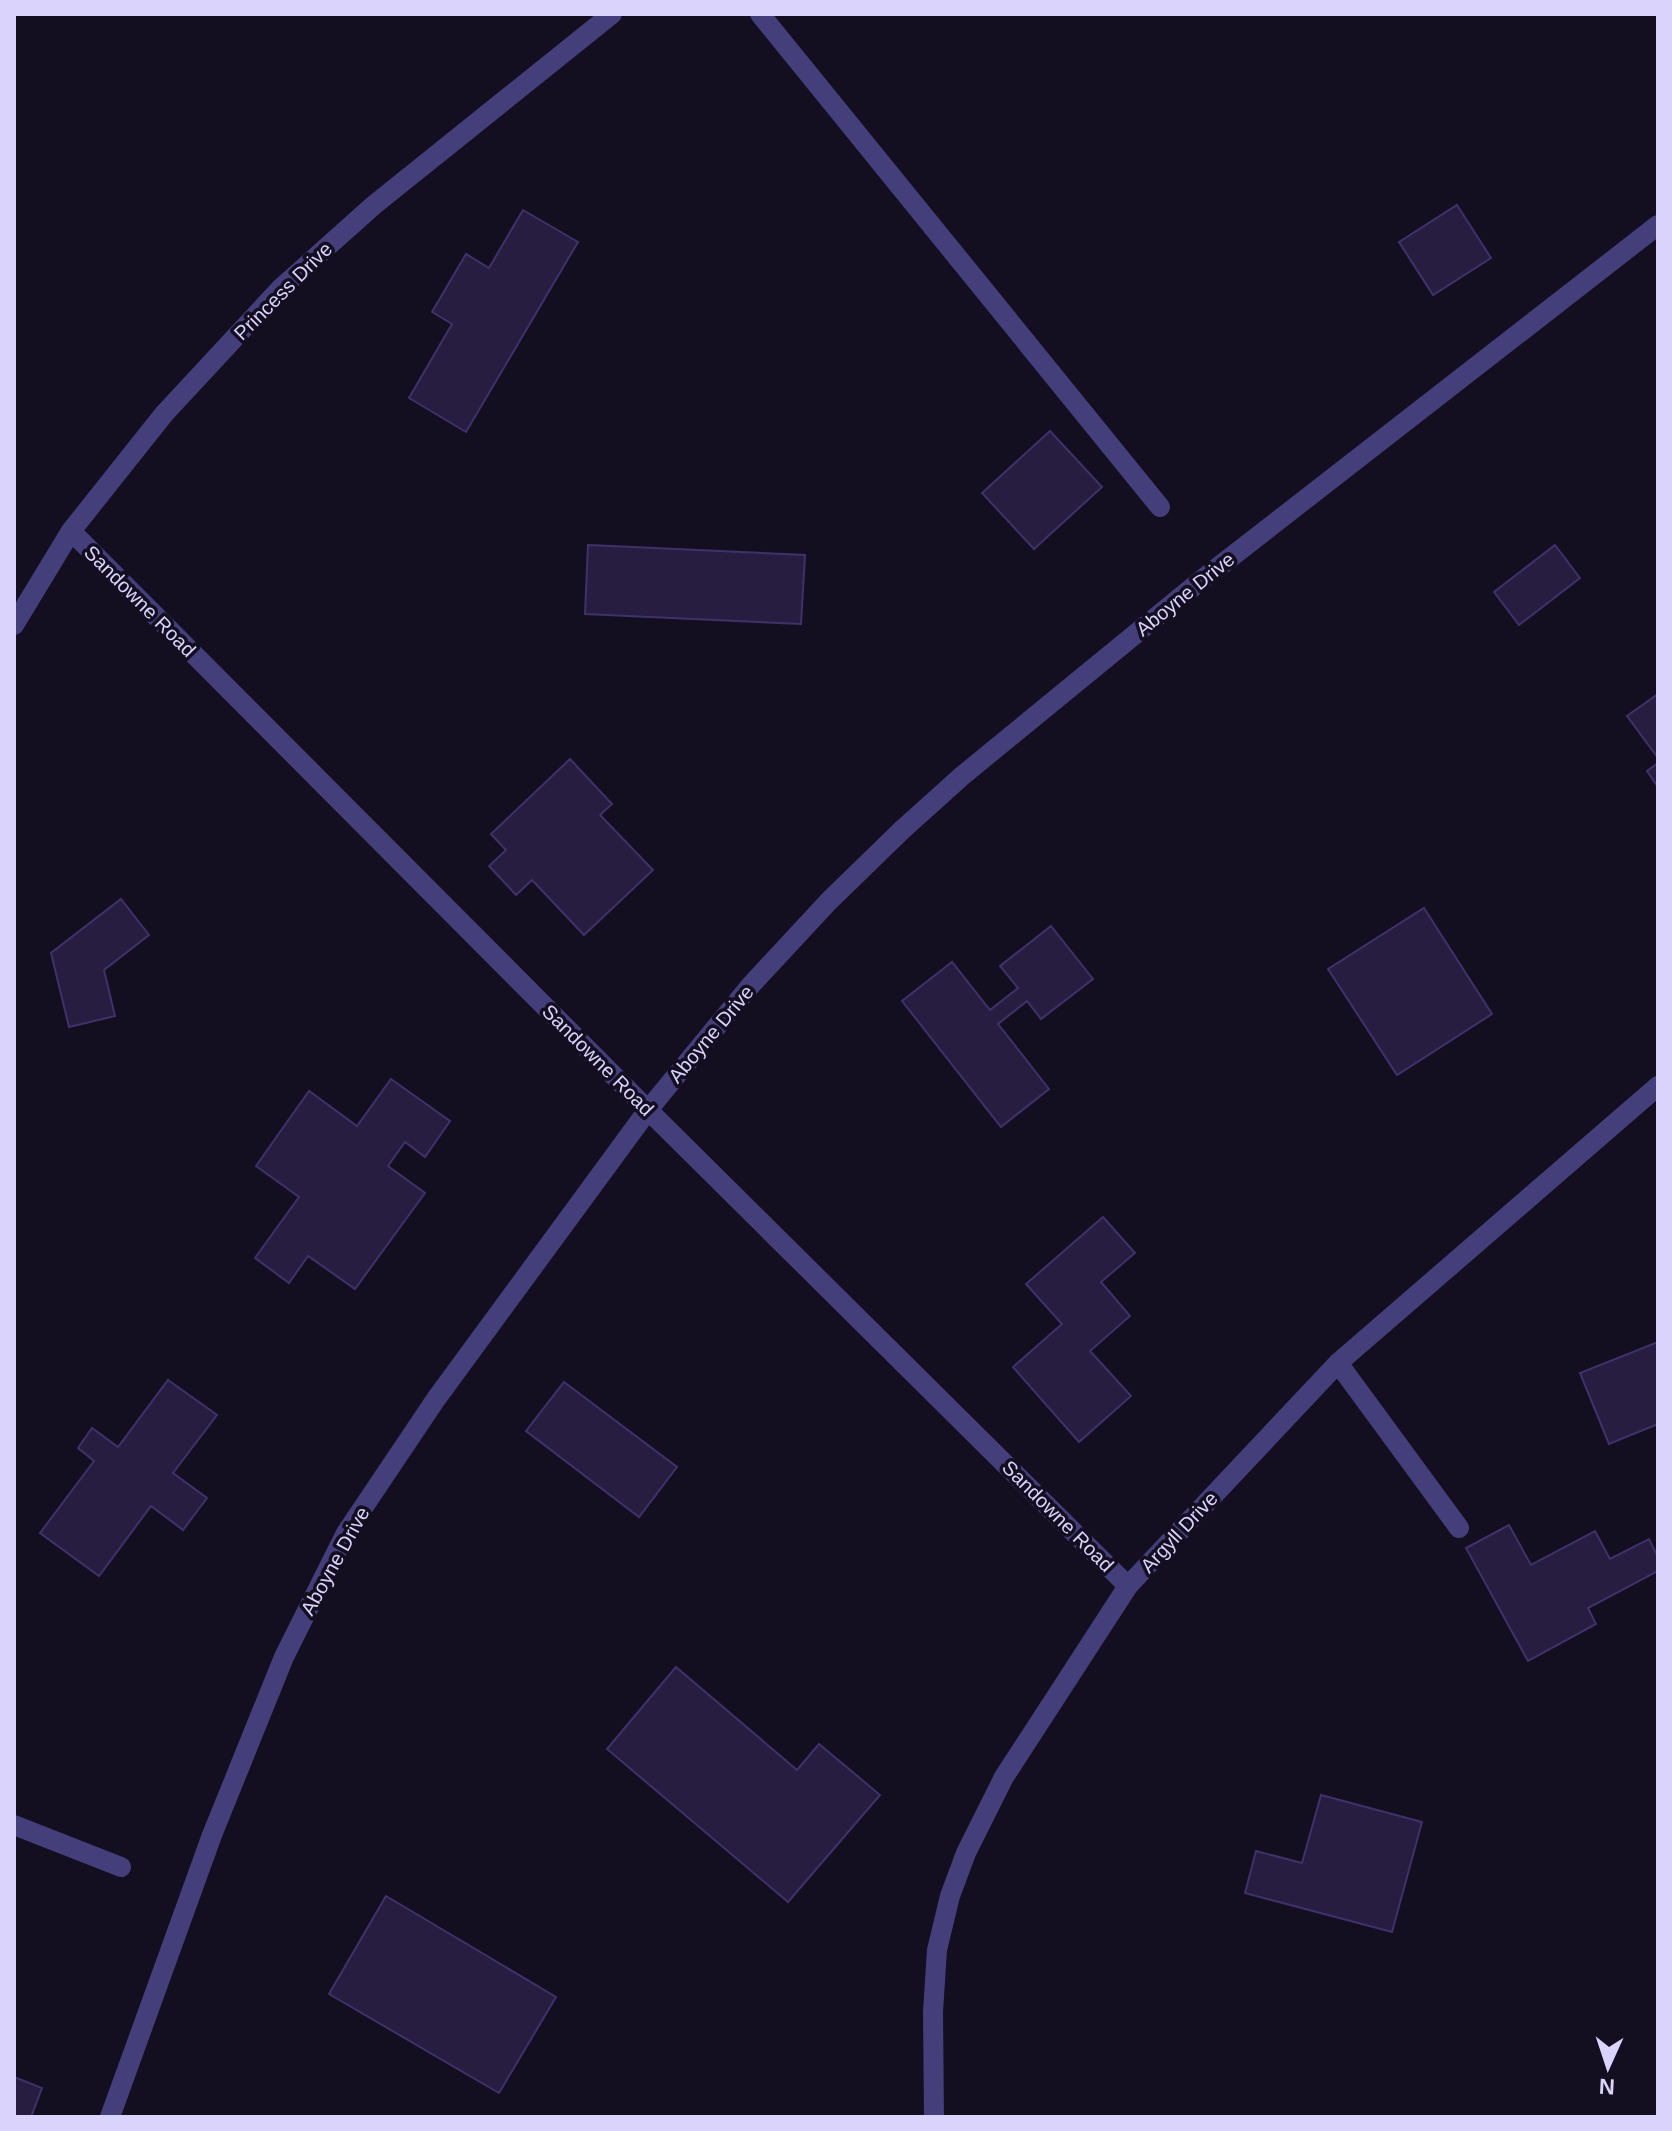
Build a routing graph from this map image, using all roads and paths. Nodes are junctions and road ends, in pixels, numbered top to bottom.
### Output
1 (612, 14) edge
2 (760, 14) edge
3 (1658, 225) edge
4 (1160, 507) dead end
5 (71, 531) junction
6 (14, 625) edge
7 (1658, 1086) edge
8 (648, 1110) junction
9 (1338, 1363) junction
10 (1459, 1528) dead end
11 (1128, 1586) junction
12 (14, 1825) edge
13 (121, 1867) dead end
14 (110, 2117) edge
15 (934, 2117) edge

1 - 5 street, Princess Drive
2 - 4 street
3 - 8 street, Aboyne Drive
5 - 6 street, Princess Drive
5 - 8 street, Sandowne Road
7 - 9 street, Argyll Drive
8 - 11 street, Sandowne Road
8 - 14 street, Aboyne Drive
9 - 10 street
9 - 11 street, Argyll Drive
11 - 15 street, Argyll Drive
12 - 13 street

